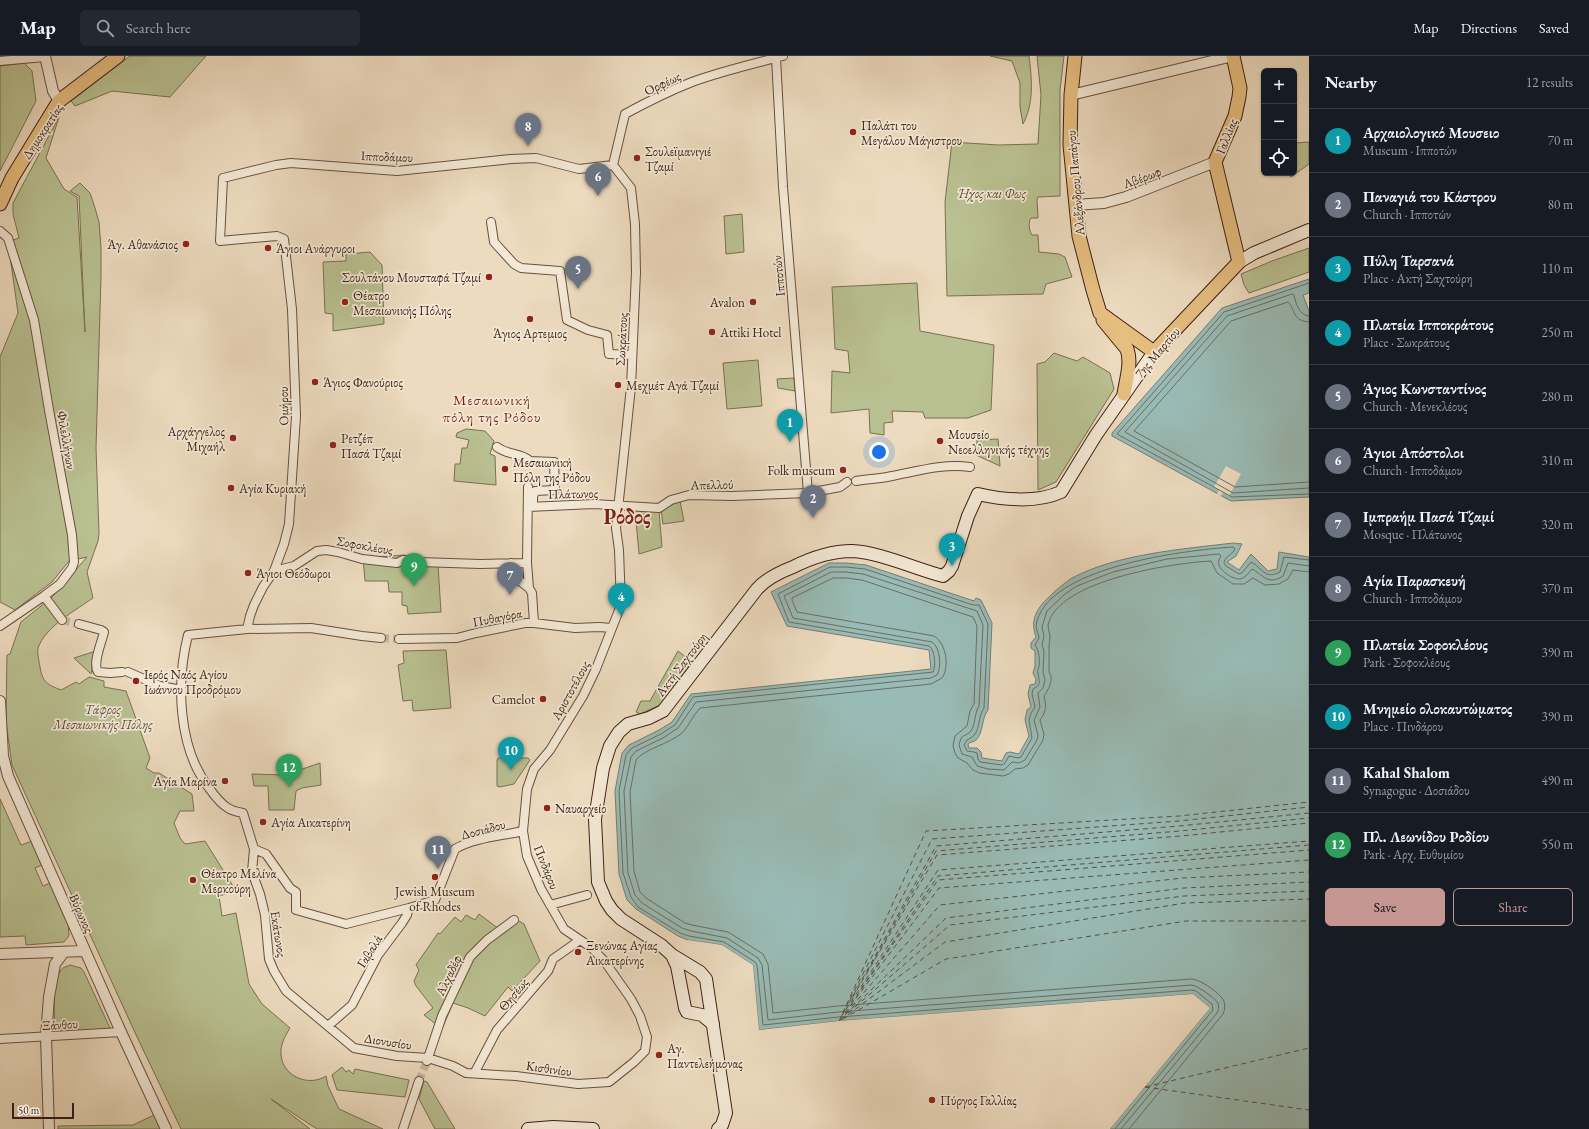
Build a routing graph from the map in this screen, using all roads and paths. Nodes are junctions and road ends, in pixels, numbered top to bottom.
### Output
1 (45, 56) edge
2 (118, 56) edge
3 (1075, 56) edge
4 (1233, 56) edge
5 (779, 57) edge
6 (0, 61) edge
7 (1071, 95) junction
8 (59, 101) junction
9 (1215, 162) junction
10 (613, 165) junction
11 (0, 204) edge
12 (1075, 205) junction
13 (491, 222) dead end
14 (1309, 230) edge
15 (0, 231) edge
16 (220, 240) joint
17 (1239, 262) junction
18 (1100, 313) junction
19 (1154, 352) junction
20 (632, 354) junction
21 (1124, 394) junction
22 (497, 447) dead end
23 (970, 467) dead end
24 (856, 481) dead end
25 (847, 482) dead end
26 (528, 487) dead end
27 (808, 493) junction
28 (619, 506) junction
29 (530, 507) junction
30 (527, 563) junction
31 (511, 564) junction
32 (274, 571) junction
33 (949, 571) joint
34 (529, 588) junction
35 (46, 598) junction
36 (62, 620) tunnel mouth
37 (534, 622) junction
38 (79, 624) tunnel mouth
39 (0, 626) edge
40 (612, 628) junction
41 (248, 629) junction
42 (381, 638) tunnel mouth
43 (399, 639) tunnel mouth
44 (182, 690) junction
45 (0, 701) edge
46 (550, 750) joint
47 (523, 831) junction
48 (254, 849) junction
49 (593, 893) junction
50 (550, 905) junction
51 (409, 908) junction
52 (514, 920) dead end
53 (580, 940) junction
54 (84, 951) junction
55 (64, 952) junction
56 (0, 954) edge
57 (672, 955) junction
58 (713, 1024) junction
59 (328, 1026) junction
60 (121, 1032) junction
61 (46, 1037) junction
62 (647, 1037) joint
63 (0, 1039) edge
64 (428, 1059) junction
65 (475, 1072) junction
66 (419, 1081) tunnel mouth
67 (564, 1128) edge
68 (48, 1129) edge
69 (166, 1129) edge
70 (403, 1129) edge
71 (528, 1129) edge
72 (593, 1129) edge
73 (718, 1129) edge

1 - 6 street
1 - 8 street
2 - 8 main road, Δημοκρατίας
3 - 7 main road, Αλεξάνδρου Παπάγου
4 - 7 street
4 - 9 main road, Γαλλίας
5 - 10 street, Ορφέως
5 - 27 street, Ιπποτών
7 - 12 main road, Αλεξάνδρου Παπάγου
8 - 11 main road, Δημοκρατίας
9 - 12 street, Αβέρωφ
9 - 17 main road, Γαλλίας
10 - 16 street, Ιπποδάμου
10 - 20 street, Σωκράτους
12 - 18 main road, Αλεξάνδρου Παπάγου
13 - 20 street
14 - 17 main road, 7ης Μαρτίου
15 - 35 street, Φιλελλήνων
16 - 32 street, Ομήρου
17 - 19 main road, 7ης Μαρτίου
18 - 19 main road
18 - 21 main road, Αλεξάνδρου Παπάγου
19 - 21 main road, 7ης Μαρτίου
20 - 28 street, Σωκράτους
21 - 33 main road, 7ης Μαρτίου
22 - 29 street
23 - 24 street
25 - 27 street, Απελλού
26 - 29 street
27 - 28 street, Απελλού
28 - 29 street, Πλάτωνος
28 - 40 street, Σωκράτους
29 - 30 street
30 - 31 street, Σοφοκλέους
30 - 34 street
31 - 32 street, Σοφοκλέους
31 - 34 street
32 - 41 street, Ομήρου
33 - 49 main road, Ακτή Σαχτούρη
34 - 37 street
35 - 36 street
35 - 39 street, Φιλελλήνων
37 - 40 street, Πυθαγόρα
37 - 43 street, Πυθαγόρα
38 - 44 street
40 - 46 street, Αριστοτέλους
41 - 42 street
41 - 44 street
44 - 48 street
45 - 54 street, Βύρωνος
46 - 47 street, Πινδάρου
47 - 50 street, Πινδάρου
47 - 51 street, Δοσιάδου
48 - 51 street
48 - 59 street, Εκάτωνος
49 - 50 street
49 - 57 main road, Ακτή Σαχτούρη
50 - 53 street, Πινδάρου
51 - 59 street, Γαβαλά
52 - 64 street, Αλχαδέφ
53 - 62 street, Πινδάρου
53 - 65 street, Θησέως
54 - 55 street
54 - 60 street, Βύρωνος
55 - 56 street
55 - 61 street
57 - 58 main road, Ακτή Σαχτούρη
57 - 58 main road
58 - 73 main road, Ακτή Σαχτούρη
59 - 64 street, Διονυσίου
60 - 61 street, Ξάνθου
60 - 69 street, Βύρωνος
61 - 63 street, Ξάνθου
61 - 68 street
62 - 65 street, Κισθινίου
64 - 65 street, Κισθινίου
66 - 70 street
67 - 71 main road
67 - 72 main road

